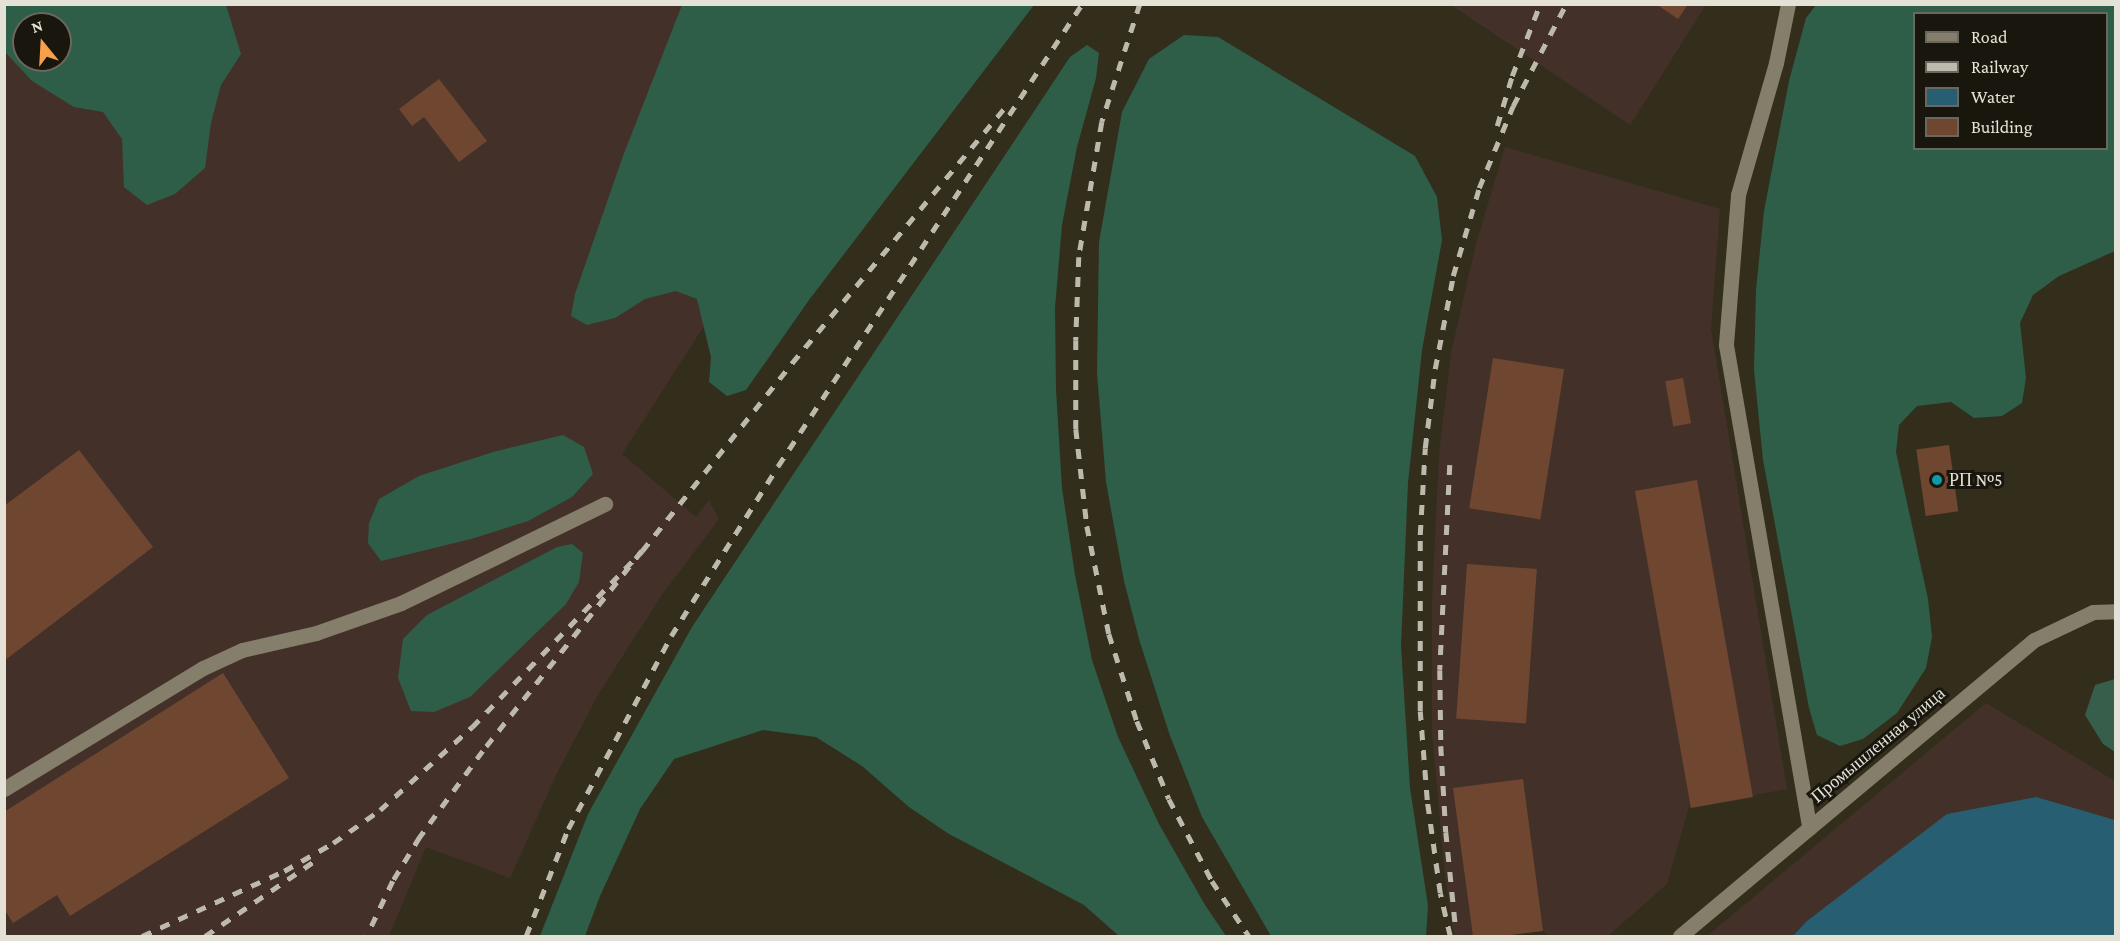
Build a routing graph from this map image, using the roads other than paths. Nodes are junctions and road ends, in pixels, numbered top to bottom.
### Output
1 (1788, 4) edge
2 (605, 504) dead end
3 (2115, 611) edge
4 (4, 789) edge
5 (1809, 828) junction
6 (1680, 936) edge

1 - 5 street
2 - 4 street
3 - 5 street, Промышленная улица
5 - 6 street, Промышленная улица

